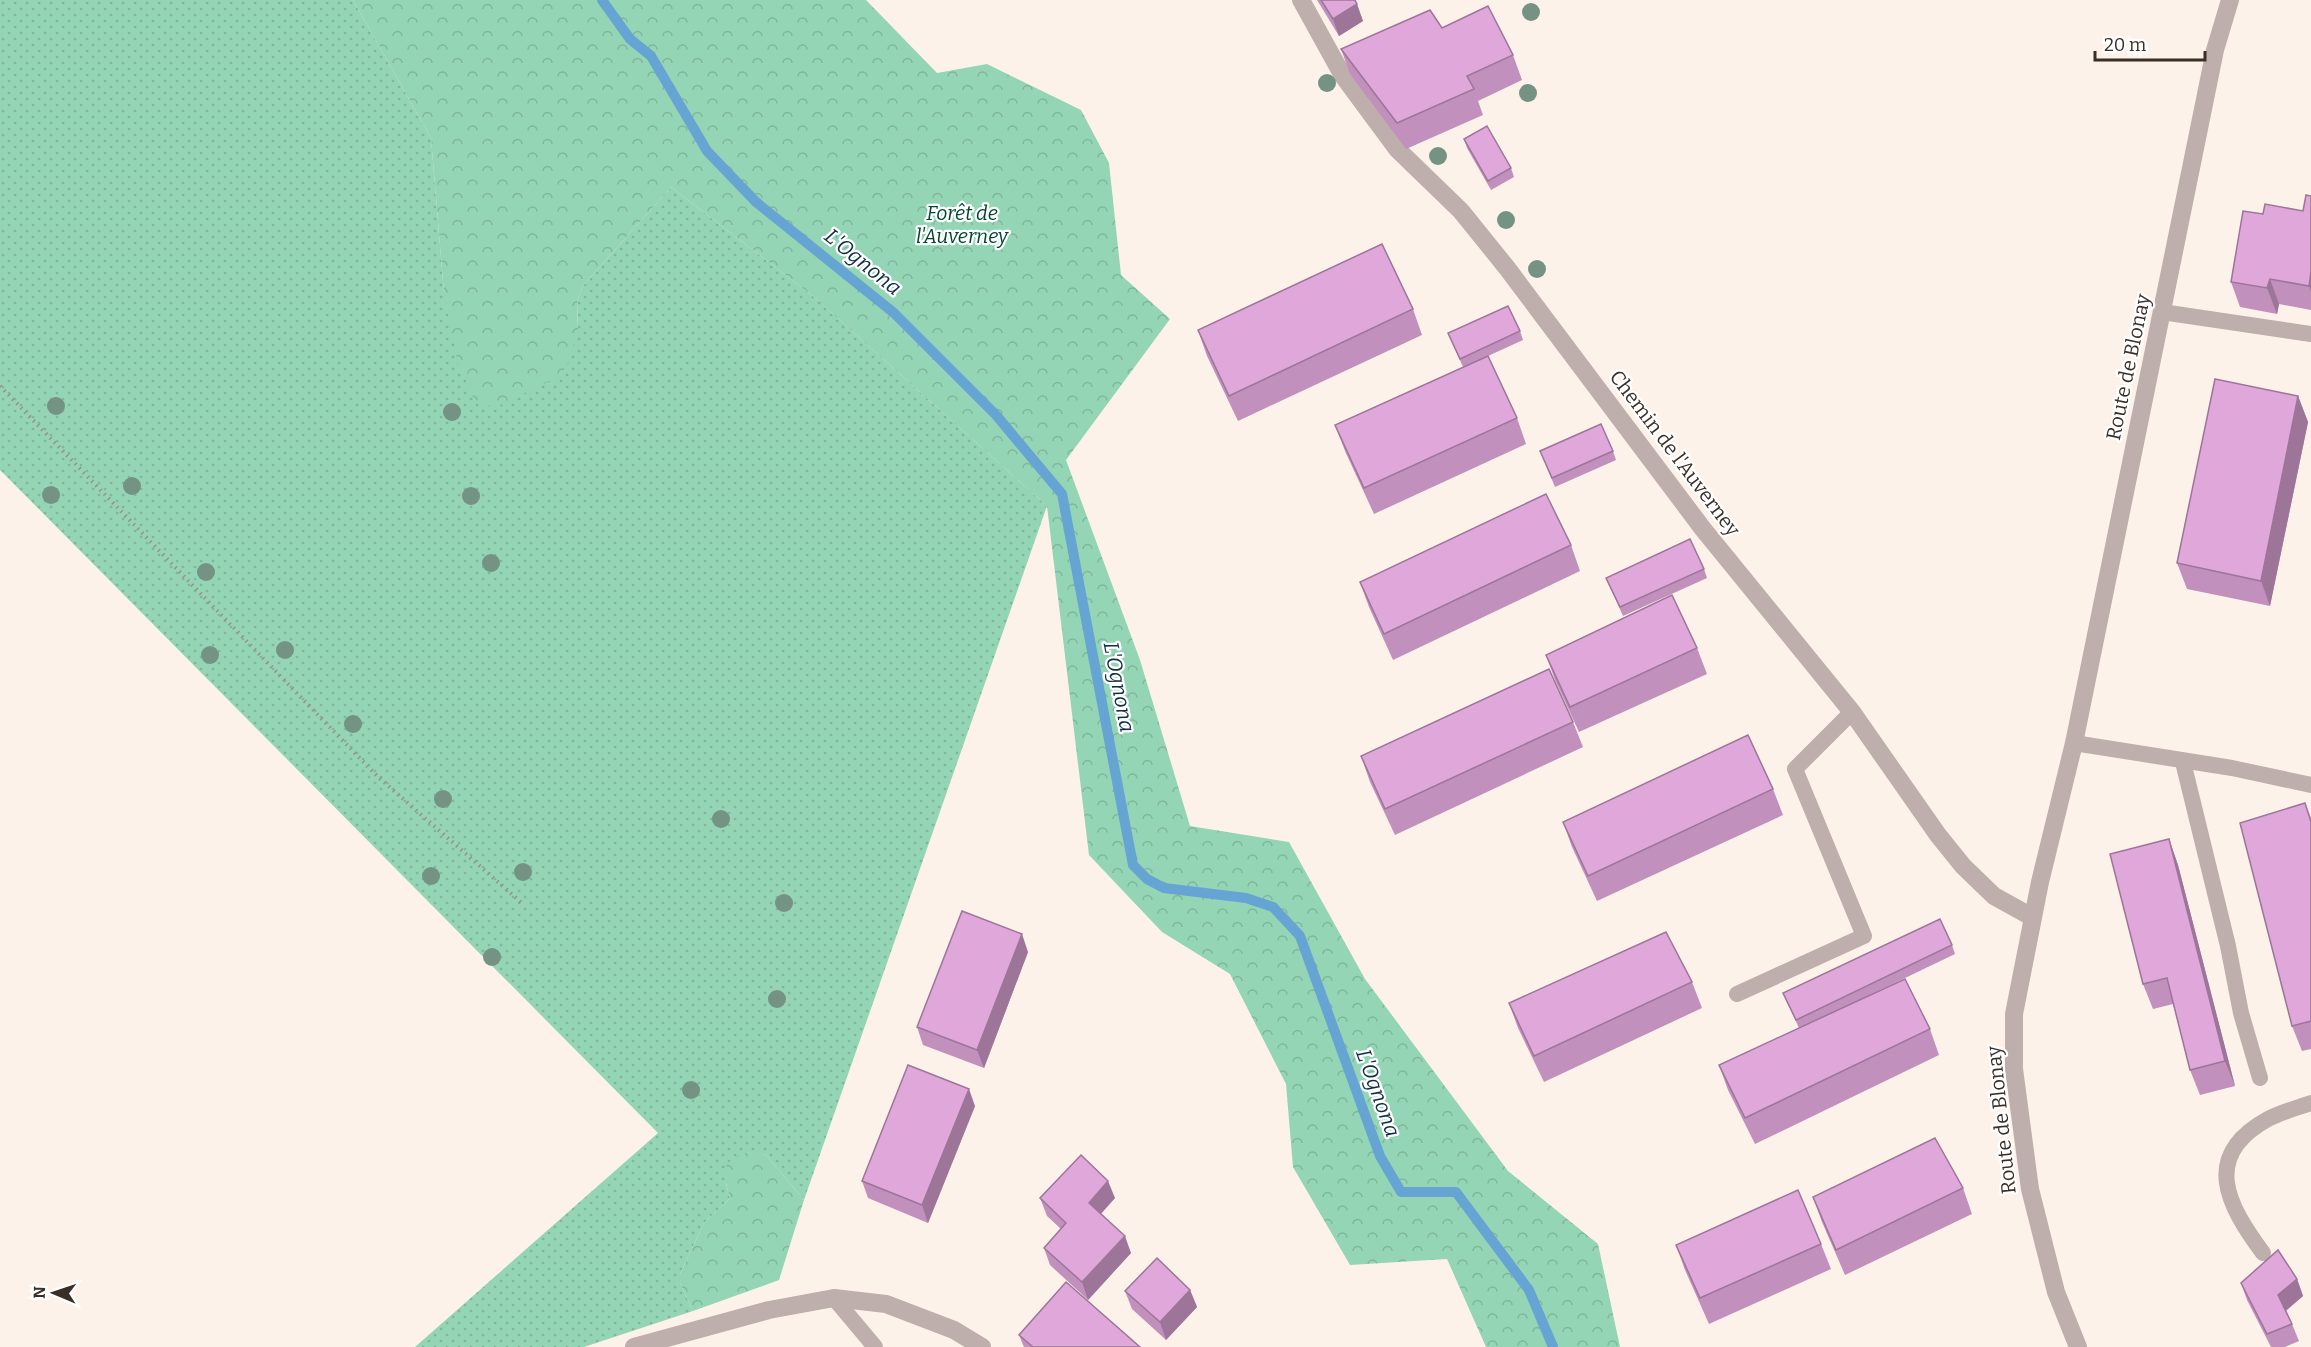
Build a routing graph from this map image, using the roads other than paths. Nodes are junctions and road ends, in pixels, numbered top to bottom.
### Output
1 (1301, 0) edge
2 (2230, 0) edge
3 (2162, 312) junction
4 (2311, 334) edge
5 (1852, 712) junction
6 (2074, 743) junction
7 (2183, 762) junction
8 (2310, 784) edge
9 (2032, 917) junction
10 (1737, 994) dead end
11 (2260, 1078) dead end
12 (2311, 1103) edge
13 (2263, 1253) dead end
14 (834, 1298) junction
15 (634, 1347) edge
16 (874, 1347) edge
17 (982, 1347) edge
18 (2078, 1347) edge

1 - 5 street, Chemin de l'Auverney
2 - 3 street, Route de Blonay
3 - 4 lane
3 - 6 street, Route de Blonay
5 - 9 street, Chemin de l'Auverney
5 - 10 lane
6 - 7 lane
6 - 9 street, Route de Blonay
7 - 8 lane
7 - 11 lane
9 - 18 street, Route de Blonay
12 - 13 lane
14 - 15 street
14 - 16 lane
14 - 17 street

